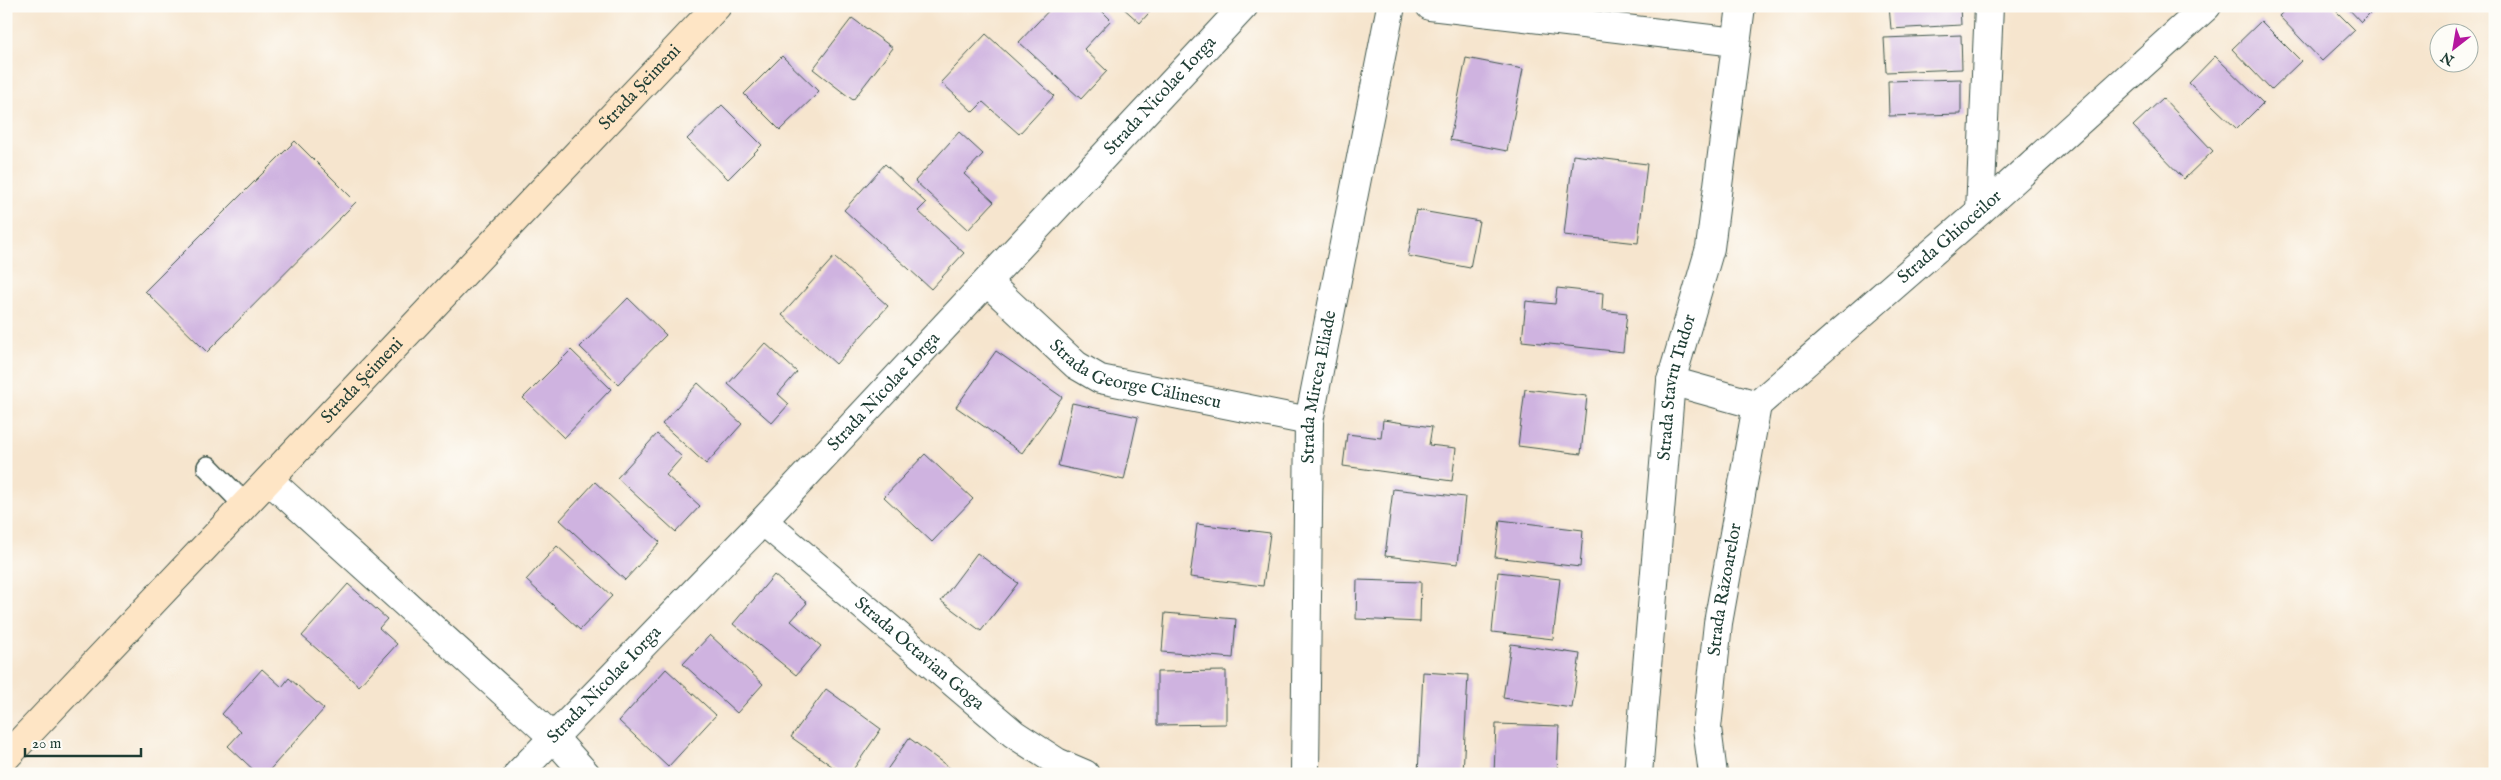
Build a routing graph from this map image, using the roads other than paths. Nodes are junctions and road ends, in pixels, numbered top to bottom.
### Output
1 (717, 6) edge
2 (1244, 6) edge
3 (1391, 6) edge
4 (1430, 6) edge
5 (1741, 6) edge
6 (1989, 6) edge
7 (2206, 6) edge
8 (1736, 42) junction
9 (1980, 211) junction
10 (987, 282) junction
11 (1671, 381) junction
12 (1757, 405) junction
13 (1309, 421) junction
14 (208, 467) dead end
15 (269, 480) junction
16 (245, 505) junction
17 (763, 521) junction
18 (553, 737) junction
19 (6, 757) edge
20 (518, 774) edge
21 (586, 774) edge
22 (1085, 774) edge
23 (1305, 774) edge
24 (1638, 774) edge
25 (1713, 774) edge

1 - 15 main road, Strada Șeimeni
2 - 10 street, Strada Nicolae Iorga
3 - 13 street, Strada Mircea Eliade
4 - 8 street
5 - 8 street, Strada Stavru Tudor
6 - 9 street
7 - 9 street, Strada Ghioceilor
8 - 11 street, Strada Stavru Tudor
9 - 12 street, Strada Ghioceilor
10 - 13 street, Strada George Călinescu
10 - 17 street, Strada Nicolae Iorga
11 - 12 street
11 - 24 street, Strada Stavru Tudor
12 - 25 street, Strada Răzoarelor
13 - 23 street, Strada Mircea Eliade
14 - 16 lane
15 - 16 main road, Strada Șeimeni
15 - 18 street
16 - 19 main road, Strada Șeimeni
17 - 18 street, Strada Nicolae Iorga
17 - 22 street, Strada Octavian Goga
18 - 20 street, Strada Nicolae Iorga
18 - 21 street

